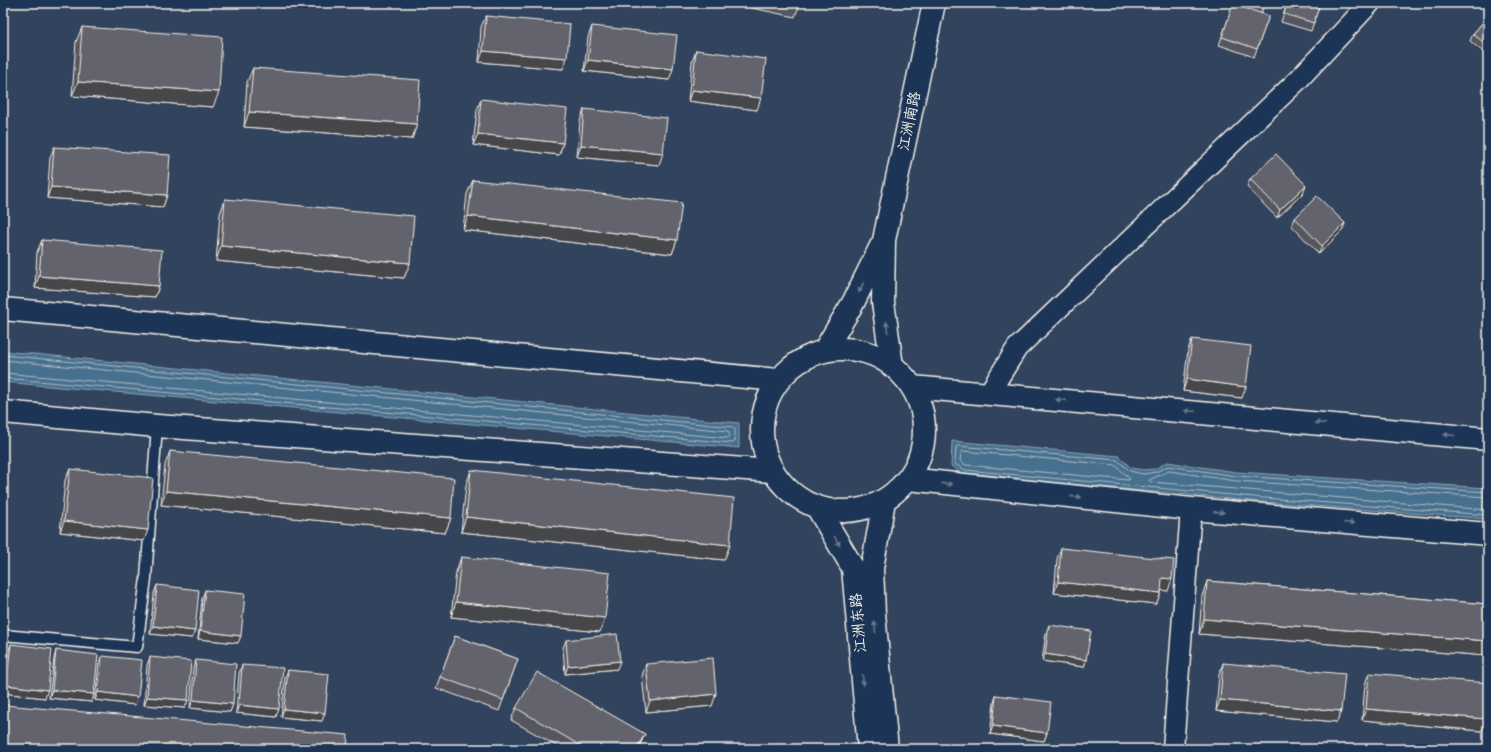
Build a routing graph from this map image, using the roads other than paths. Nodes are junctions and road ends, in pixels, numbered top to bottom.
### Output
1 (934, 3) edge
2 (1370, 3) edge
3 (884, 240) junction
4 (3, 309) edge
5 (824, 351) junction
6 (892, 366) junction
7 (778, 380) junction
8 (912, 387) junction
9 (989, 393) junction
10 (3, 412) edge
11 (157, 426) junction
12 (1488, 438) edge
13 (772, 471) junction
14 (908, 479) junction
15 (884, 501) junction
16 (817, 507) junction
17 (1191, 509) junction
18 (1488, 534) edge
19 (3, 635) edge
20 (869, 749) edge
21 (887, 749) edge
22 (1173, 749) edge

1 - 3 main road, 江洲南路
2 - 9 street
3 -> 5 main road
6 -> 3 main road
4 - 7 main road
5 - 6 main road
5 - 7 main road
6 - 8 main road
7 - 13 main road
8 - 9 main road
8 - 14 main road
12 -> 9 main road
10 - 11 main road
11 - 13 main road
11 - 19 lane
13 - 16 main road
14 - 15 main road
14 -> 17 main road
15 - 16 main road
21 -> 15 main road, 江洲东路
16 -> 20 main road, 江洲东路
17 -> 18 main road
17 - 22 street

